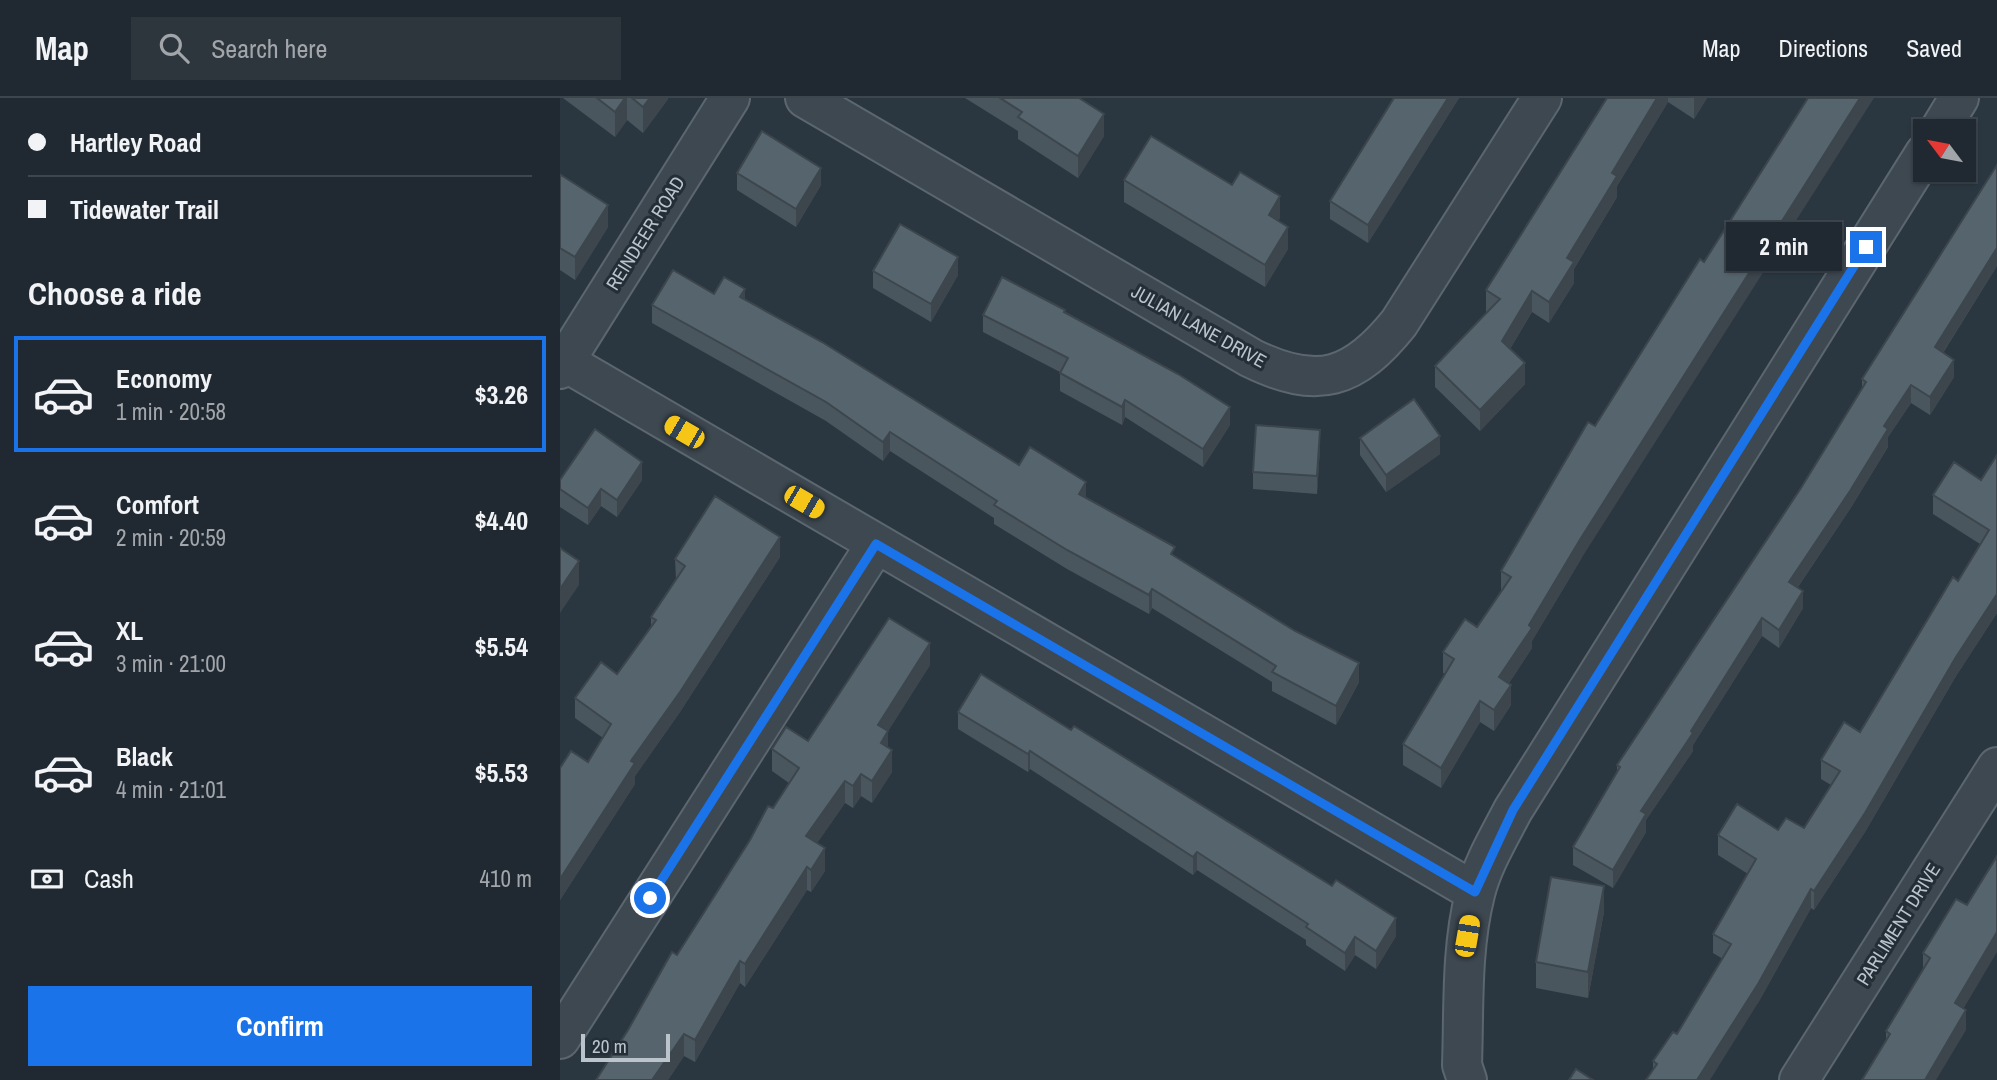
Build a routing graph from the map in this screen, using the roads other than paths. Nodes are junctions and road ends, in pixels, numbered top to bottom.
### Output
1 (730, 98) edge
2 (805, 98) edge
3 (1542, 98) edge
4 (1959, 98) edge
5 (1946, 119) edge
6 (1913, 172) edge
7 (561, 363) edge
8 (876, 544) junction
9 (1997, 767) edge
10 (1475, 892) junction
11 (560, 1039) edge
12 (1466, 1080) edge
13 (1799, 1080) edge

1 - 7 street, REINDEER ROAD
2 - 3 street, JULIAN LANE DRIVE
4 - 5 street
6 - 10 street
7 - 8 street
8 - 10 street
8 - 11 street
9 - 13 street, PARLIMENT DRIVE
10 - 12 street

